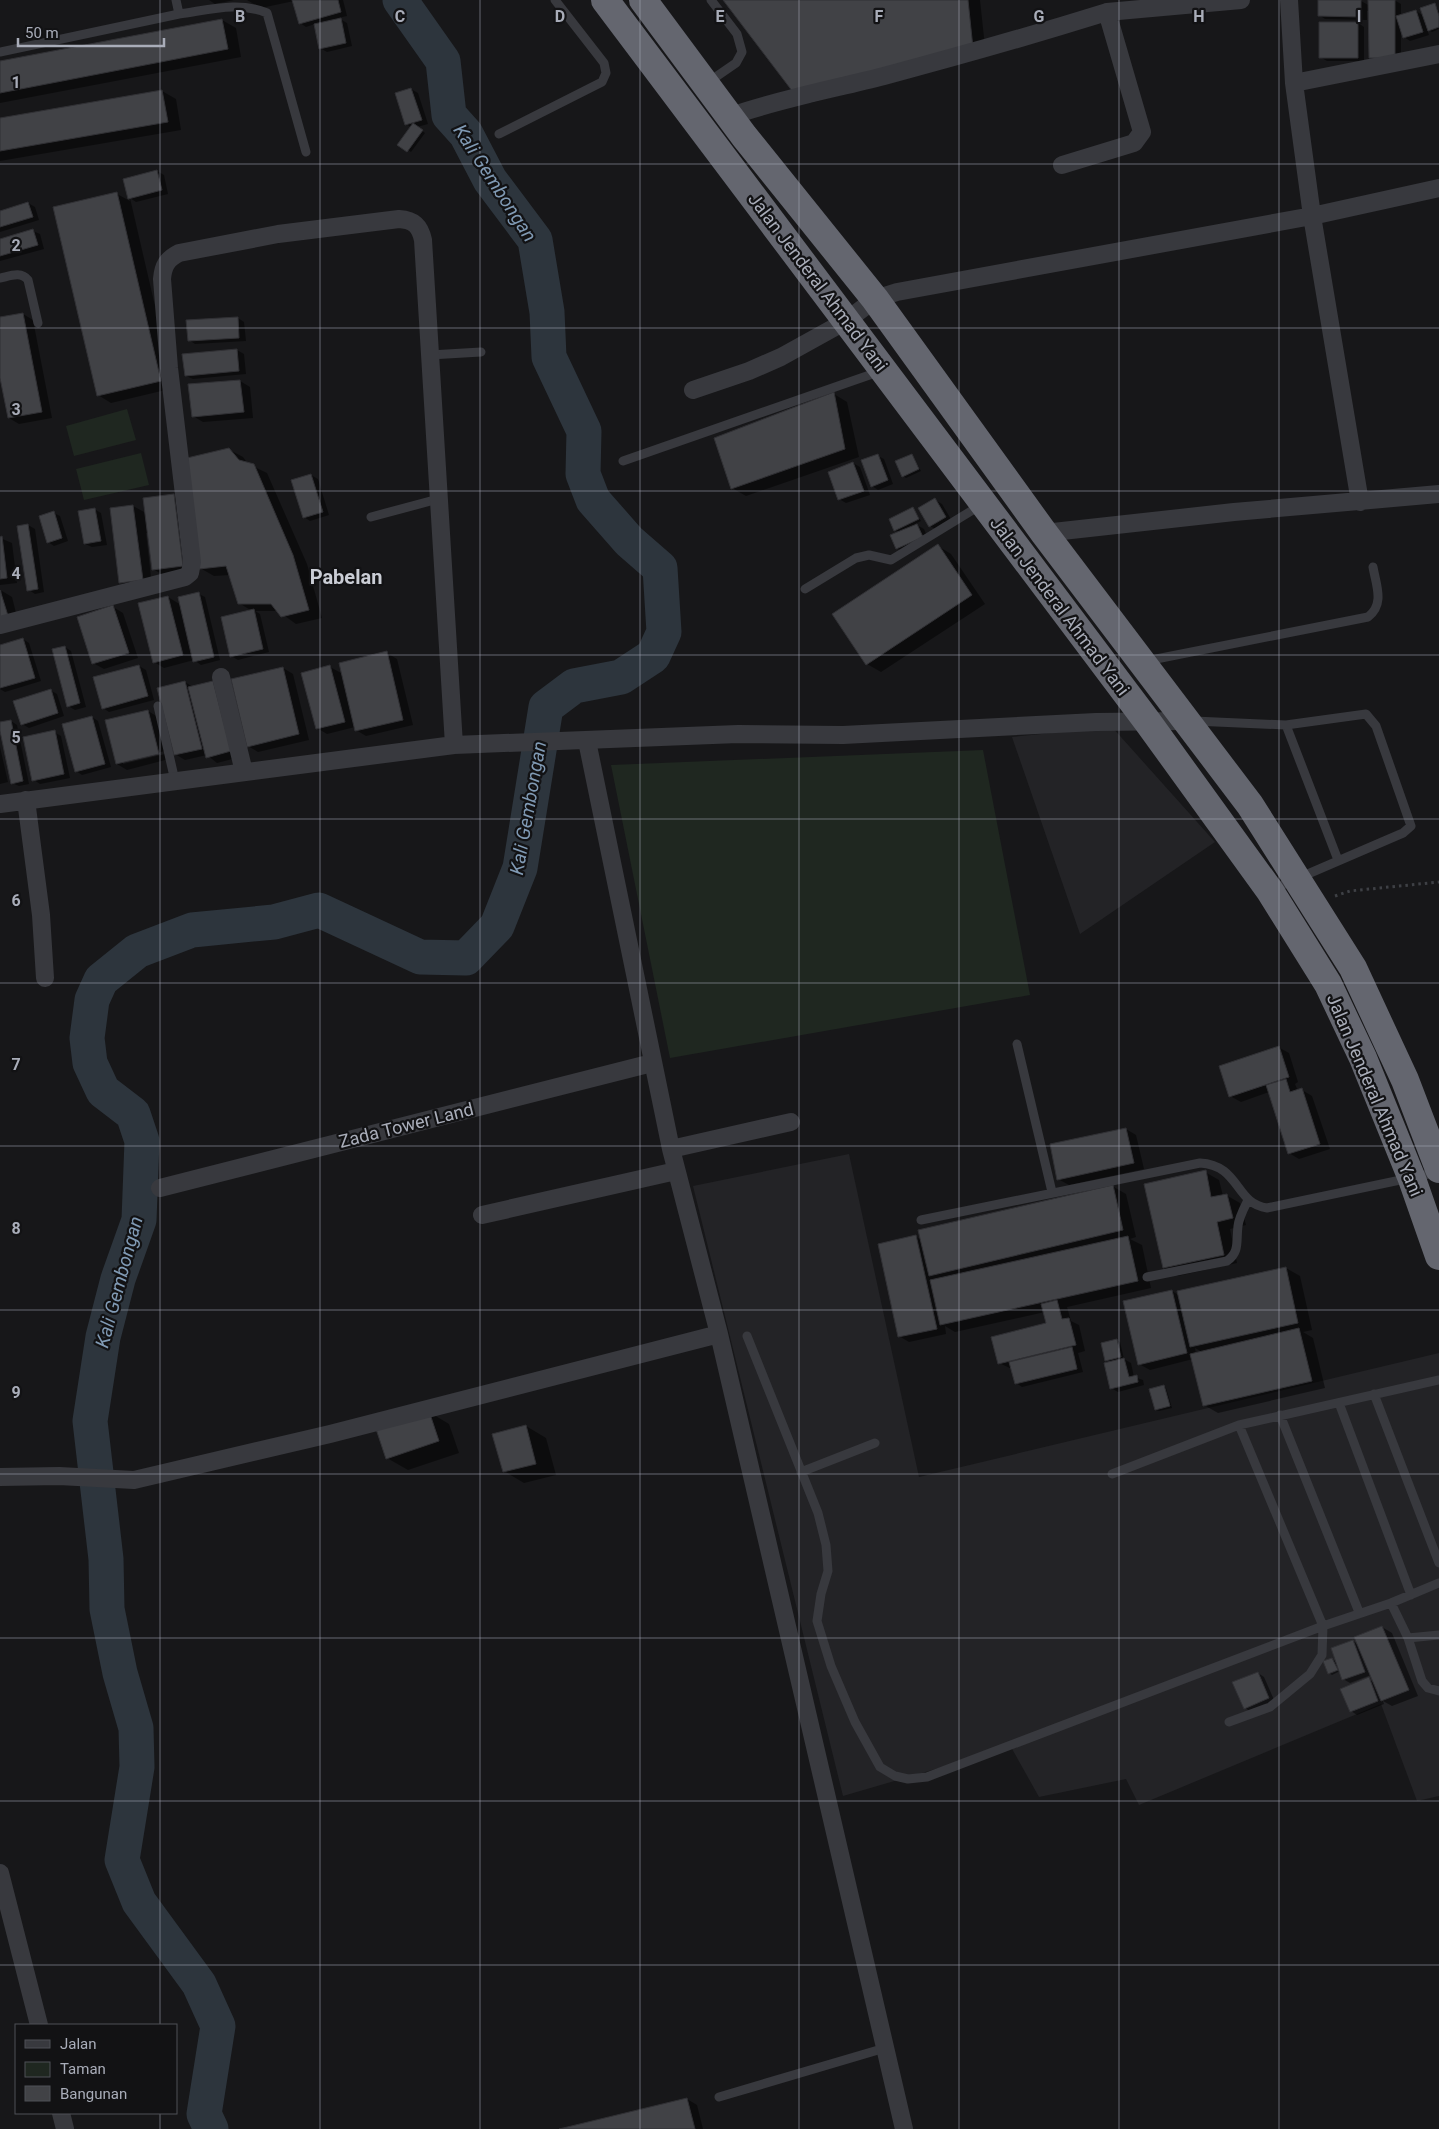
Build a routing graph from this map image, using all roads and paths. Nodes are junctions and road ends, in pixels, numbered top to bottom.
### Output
1 (176, 0) edge
2 (556, 0) edge
3 (605, 0) edge
4 (643, 0) edge
5 (711, 0) edge
6 (1241, 0) edge
7 (1289, 0) edge
8 (1107, 12) junction
9 (180, 14) junction
10 (0, 52) edge
11 (1439, 54) edge
12 (1294, 83) junction
13 (706, 84) junction
14 (737, 126) junction
15 (498, 134) dead end
16 (306, 152) dead end
17 (722, 153) junction
18 (1062, 165) dead end
19 (1439, 188) edge
20 (1312, 216) junction
21 (0, 278) edge
22 (875, 299) junction
23 (846, 321) junction
24 (38, 323) dead end
25 (481, 352) dead end
26 (430, 355) junction
27 (883, 370) junction
28 (693, 390) dead end
29 (623, 460) dead end
30 (1439, 494) edge
31 (438, 499) junction
32 (1360, 502) junction
33 (984, 503) junction
34 (371, 516) dead end
35 (1044, 533) junction
36 (1373, 567) dead end
37 (805, 589) dead end
38 (0, 625) edge
39 (1141, 662) junction
40 (222, 677) dead end
41 (158, 706) dead end
42 (1147, 721) junction
43 (1185, 721) junction
44 (1286, 725) junction
45 (587, 741) junction
46 (454, 745) junction
47 (244, 772) junction
48 (175, 781) junction
49 (26, 800) junction
50 (0, 804) edge
51 (1338, 860) junction
52 (1297, 877) junction
53 (1439, 882) edge
54 (1270, 891) junction
55 (1313, 903) junction
56 (45, 978) dead end
57 (1017, 1044) dead end
58 (652, 1063) junction
59 (792, 1122) dead end
60 (671, 1149) junction
61 (1439, 1170) edge
62 (676, 1171) junction
63 (1412, 1179) junction
64 (160, 1188) dead end
65 (1052, 1192) junction
66 (1248, 1200) junction
67 (482, 1215) dead end
68 (921, 1220) dead end
69 (1439, 1256) edge
70 (1147, 1277) dead end
71 (719, 1334) junction
72 (747, 1336) dead end
73 (1439, 1380) edge
74 (1374, 1394) junction
75 (1339, 1402) junction
76 (1280, 1415) junction
77 (1239, 1425) junction
78 (875, 1443) dead end
79 (801, 1472) junction
80 (1112, 1474) dead end
81 (0, 1477) edge
82 (1439, 1563) edge
83 (1439, 1583) edge
84 (1410, 1595) junction
85 (1391, 1603) junction
86 (1359, 1612) junction
87 (1323, 1626) junction
88 (1439, 1636) edge
89 (1408, 1638) junction
90 (1439, 1691) edge
91 (1229, 1722) dead end
92 (0, 1873) edge
93 (39, 2024) edge
94 (885, 2048) junction
95 (719, 2098) dead end
96 (61, 2114) edge
97 (65, 2129) edge
98 (904, 2129) edge

1 - 9 lane
2 - 15 lane
3 - 17 highway, Jalan Jenderal Ahmad Yani
4 - 13 highway, Jalan Jenderal Ahmad Yani
5 - 13 lane
6 - 8 street
7 - 12 street
8 - 14 street
8 - 18 street
9 - 10 lane
9 - 16 lane
11 - 12 street
12 - 20 street
13 - 14 highway, Jalan Jenderal Ahmad Yani
14 - 17 highway
14 - 22 highway, Jalan Jenderal Ahmad Yani
17 - 23 highway, Jalan Jenderal Ahmad Yani
19 - 20 street
20 - 22 street
20 - 32 street
21 - 24 lane
22 - 23 street
22 - 35 highway, Jalan Jenderal Ahmad Yani
23 - 27 highway, Jalan Jenderal Ahmad Yani
23 - 28 street
25 - 26 lane
26 - 31 street
26 - 38 street
27 - 29 lane
27 - 33 highway, Jalan Jenderal Ahmad Yani
30 - 32 street
31 - 34 lane
31 - 46 street
32 - 35 street
33 - 37 lane
33 - 42 highway, Jalan Jenderal Ahmad Yani
35 - 39 highway, Jalan Jenderal Ahmad Yani
36 - 39 lane
39 - 43 highway, Jalan Jenderal Ahmad Yani
40 - 47 street
41 - 48 lane
42 - 43 street
42 - 45 street
42 - 54 highway, Jalan Jenderal Ahmad Yani
43 - 44 lane
43 - 52 highway, Jalan Jenderal Ahmad Yani
44 - 51 lane
44 - 51 lane
45 - 46 street
45 - 58 street
46 - 47 street
47 - 48 street
48 - 49 street
49 - 50 street
49 - 56 street
51 - 52 lane
52 - 54 lane
52 - 55 highway, Jalan Jenderal Ahmad Yani
53 - 55 path
54 - 63 highway, Jalan Jenderal Ahmad Yani
55 - 61 highway, Jalan Jenderal Ahmad Yani
57 - 65 lane
58 - 60 street
58 - 64 street, Zada Tower Land
59 - 60 street
60 - 62 street
61 - 63 lane
62 - 67 street
62 - 71 street
63 - 66 lane
63 - 69 highway, Jalan Jenderal Ahmad Yani
65 - 66 lane
65 - 68 lane
66 - 70 lane
71 - 81 street
71 - 94 street
72 - 79 lane
73 - 74 lane
74 - 75 lane
74 - 82 lane
75 - 76 lane
75 - 84 lane
76 - 77 lane
76 - 86 lane
77 - 80 lane
77 - 87 lane
78 - 79 lane
79 - 87 lane
83 - 84 lane
84 - 85 lane
85 - 86 lane
85 - 89 lane
86 - 87 lane
87 - 91 lane
88 - 89 lane
89 - 90 lane
92 - 93 street
94 - 95 lane
94 - 98 street
96 - 97 street

